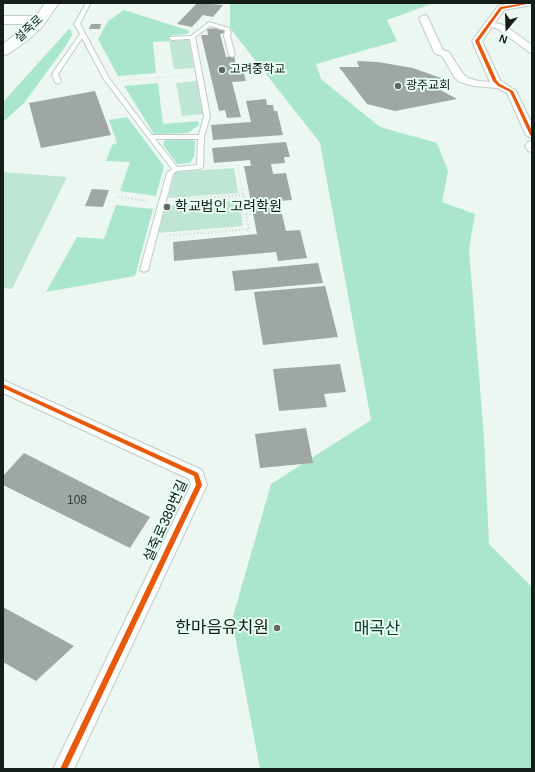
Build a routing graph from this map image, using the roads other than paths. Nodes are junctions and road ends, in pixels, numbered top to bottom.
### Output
1 (52, 3) edge
2 (86, 3) edge
3 (530, 3) edge
4 (424, 18) dead end
5 (3, 20) edge
6 (41, 20) junction
7 (489, 24) junction
8 (82, 34) junction
9 (192, 37) junction
10 (172, 38) dead end
11 (532, 50) edge
12 (3, 51) edge
13 (232, 55) dead end
14 (58, 82) dead end
15 (499, 85) junction
16 (532, 135) edge
17 (152, 137) junction
18 (201, 137) junction
19 (532, 144) edge
20 (532, 149) edge
21 (175, 169) junction
22 (144, 270) dead end
23 (3, 386) edge
24 (63, 769) edge

1 - 6 main road, 설죽로
2 - 8 lane
3 - 7 street
4 - 15 street
5 - 6 main road
6 - 12 main road, 설죽로
7 - 11 street
7 - 15 street
8 - 14 lane
8 - 17 lane
9 - 10 lane
9 - 13 lane
9 - 18 lane
15 - 16 street
17 - 18 lane
17 - 21 lane
18 - 21 lane
19 - 20 street
21 - 22 lane
23 - 24 street, 설죽로389번길

